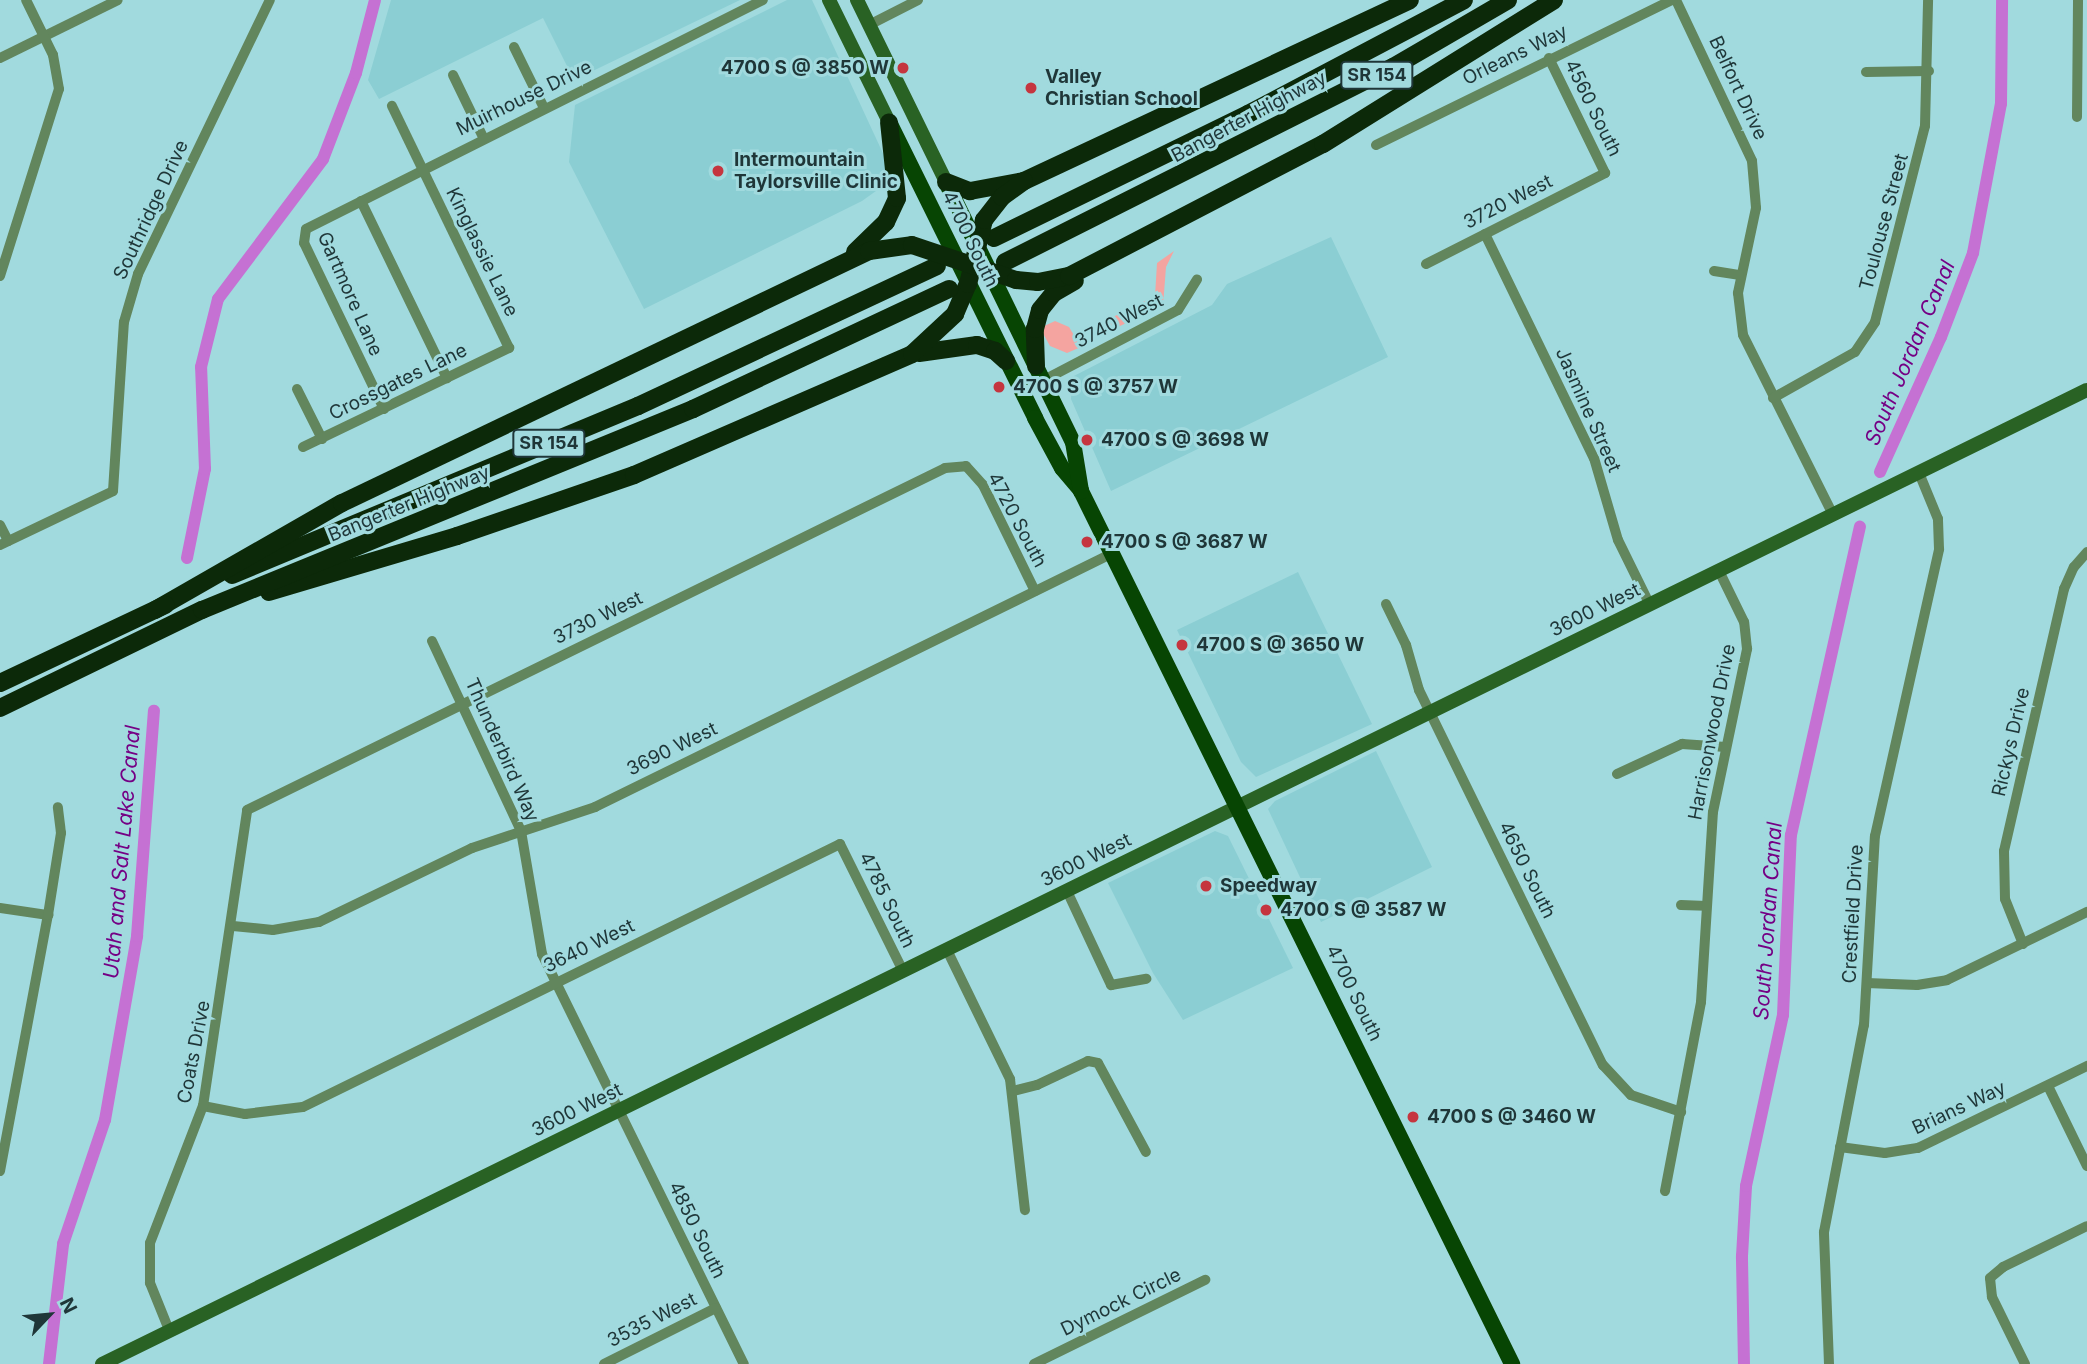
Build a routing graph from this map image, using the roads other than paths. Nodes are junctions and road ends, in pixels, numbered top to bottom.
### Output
1 (26, 0) edge
2 (118, 0) edge
3 (270, 0) edge
4 (763, 0) edge
5 (829, 0) edge
6 (857, 0) edge
7 (918, 0) edge
8 (1410, 0) edge
9 (1464, 0) edge
10 (1508, 0) edge
11 (1554, 0) edge
12 (1674, 0) edge
13 (1928, 0) edge
14 (2078, 0) edge
15 (869, 25) junction
16 (43, 36) junction
17 (514, 47) dead end
18 (0, 58) edge
19 (1549, 58) junction
20 (1929, 71) junction
21 (1866, 72) dead end
22 (453, 75) dead end
23 (392, 106) dead end
24 (544, 108) junction
25 (2077, 117) dead end
26 (889, 122) junction
27 (483, 137) junction
28 (1376, 145) dead end
29 (424, 171) junction
30 (1605, 173) joint
31 (946, 181) junction
32 (1024, 181) junction
33 (361, 201) junction
34 (303, 232) joint
35 (1485, 233) junction
36 (994, 238) dead end
37 (975, 241) junction
38 (4, 243) edge
39 (955, 257) junction
40 (1106, 258) junction
41 (972, 263) junction
42 (1426, 264) dead end
43 (835, 266) junction
44 (937, 266) dead end
45 (997, 266) junction
46 (1714, 271) dead end
47 (1740, 275) junction
48 (0, 276) edge
49 (1197, 280) dead end
50 (968, 284) junction
51 (948, 289) dead end
52 (509, 348) joint
53 (902, 359) junction
54 (1006, 361) junction
55 (1040, 373) junction
56 (447, 378) junction
57 (297, 389) dead end
58 (2087, 390) edge
59 (1773, 398) junction
60 (384, 409) junction
61 (322, 439) junction
62 (303, 447) dead end
63 (966, 466) joint
64 (1919, 473) junction
65 (1081, 491) junction
66 (1833, 515) junction
67 (0, 525) edge
68 (4, 543) edge
69 (2087, 552) edge
70 (1111, 554) junction
71 (1719, 571) junction
72 (1035, 591) junction
73 (1386, 604) dead end
74 (1650, 605) junction
75 (155, 610) junction
76 (202, 610) junction
77 (432, 641) dead end
78 (0, 683) edge
79 (463, 704) junction
80 (0, 708) edge
81 (1430, 713) junction
82 (1726, 747) junction
83 (1617, 774) dead end
84 (58, 807) dead end
85 (1235, 808) junction
86 (247, 810) joint
87 (521, 831) junction
88 (840, 844) joint
89 (1068, 891) junction
90 (1681, 905) dead end
91 (1706, 906) junction
92 (0, 908) edge
93 (2087, 912) edge
94 (48, 915) junction
95 (233, 926) junction
96 (2023, 944) junction
97 (947, 950) junction
98 (903, 971) junction
99 (1146, 979) dead end
100 (556, 981) junction
101 (1867, 983) junction
102 (2087, 1066) edge
103 (2048, 1086) junction
104 (1013, 1091) junction
105 (203, 1106) junction
106 (620, 1111) junction
107 (1681, 1112) junction
108 (1840, 1146) junction
109 (1146, 1152) dead end
110 (2087, 1166) edge
111 (0, 1171) edge
112 (1665, 1191) dead end
113 (1025, 1210) dead end
114 (2087, 1226) edge
115 (1205, 1280) dead end
116 (716, 1308) junction
117 (169, 1330) junction
118 (1054, 1360) edge
119 (111, 1362) edge
120 (604, 1364) edge
121 (744, 1364) edge
122 (1034, 1364) edge
123 (1512, 1364) edge
124 (1829, 1364) edge
125 (2025, 1364) edge

1 - 16 street
2 - 16 street
3 - 68 street, Southridge Drive
4 - 24 street, Muirhouse Drive
5 - 26 street, 4700 South
6 - 15 street, 4700 South
7 - 15 street
8 - 32 highway
9 - 36 highway, Bangerter Highway / SR 154
10 - 45 highway, Bangerter Highway / SR 154
11 - 40 highway
12 - 19 street, Orleans Way
12 - 47 street, Belfort Drive
13 - 20 street, Toulouse Street
14 - 25 street
15 - 31 street, 4700 South
16 - 18 street
16 - 38 street
17 - 24 street
19 - 28 street, Orleans Way
19 - 30 street, 4560 South
20 - 21 street
20 - 59 street, Toulouse Street
22 - 27 street
23 - 29 street, Kinglassie Lane
24 - 27 street, Muirhouse Drive
26 - 39 main road, 4700 South
26 - 43 highway
27 - 29 street, Muirhouse Drive
29 - 33 street, Muirhouse Drive
29 - 52 street, Kinglassie Lane
30 - 35 street, 3720 West
31 - 32 highway
31 - 37 main road, 4700 South
32 - 37 highway
33 - 34 street, Muirhouse Drive
33 - 56 street
34 - 60 street, Gartmore Lane
35 - 42 street, 3720 West
35 - 74 street, Jasmine Street
37 - 41 highway
37 - 45 main road, 4700 South
38 - 48 street
39 - 41 highway
39 - 43 highway
39 - 50 main road, 4700 South
40 - 45 highway
40 - 55 highway
41 - 45 highway
41 - 50 highway
43 - 75 highway
44 - 75 highway, Bangerter Highway / SR 154
45 - 55 main road, 4700 South
46 - 47 street
47 - 59 street, Belfort Drive
49 - 55 street, 3740 West
50 - 53 highway
50 - 54 main road, 4700 South
51 - 76 highway, Bangerter Highway / SR 154
52 - 56 street, Crossgates Lane
53 - 54 highway
53 - 76 highway
54 - 65 main road, 4700 South
55 - 65 main road, 4700 South
56 - 60 street, Crossgates Lane
57 - 61 street
58 - 64 street, 3600 West
59 - 66 street, Belfort Drive
60 - 61 street, Crossgates Lane
61 - 62 street, Crossgates Lane
63 - 72 street, 4720 South
63 - 79 street, 3730 West
64 - 66 street, 3600 West
64 - 101 street, Crestfield Drive
65 - 70 main road, 4700 South
66 - 71 street, 3600 West
67 - 68 street
69 - 96 street, Rickys Drive
70 - 72 street, 3690 West
70 - 85 main road, 4700 South
71 - 74 street, 3600 West
71 - 82 street, Harrisonwood Drive
72 - 87 street, 3690 West
73 - 81 street, 4650 South
74 - 81 street, 3600 West
75 - 78 highway, Bangerter Highway / SR 154
76 - 80 highway, Bangerter Highway / SR 154
77 - 79 street, Thunderbird Way
79 - 86 street, 3730 West
79 - 87 street, Thunderbird Way
81 - 85 street, 3600 West
81 - 107 street, 4650 South
82 - 83 street
82 - 91 street, Harrisonwood Drive
84 - 94 street
85 - 89 street, 3600 West
85 - 123 main road, 4700 South
86 - 95 street, Coats Drive
87 - 95 street, 3690 West
87 - 100 street, Thunderbird Way
88 - 98 street, 4785 South
88 - 100 street, 3640 West
89 - 97 street, 3600 West
89 - 99 street
90 - 91 street
91 - 107 street, Harrisonwood Drive
92 - 94 street
93 - 96 street
94 - 111 street
95 - 105 street, Coats Drive
96 - 101 street
97 - 98 street, 3600 West
97 - 104 street
98 - 106 street, 3600 West
100 - 105 street, 3640 West
100 - 106 street, Thunderbird Way
101 - 108 street, Crestfield Drive
102 - 103 street, Brians Way
103 - 108 street, Brians Way
103 - 110 street
104 - 109 street
104 - 113 street
105 - 117 street, Coats Drive
106 - 116 street, 4850 South
106 - 117 street, 3600 West
107 - 112 street, Harrisonwood Drive
108 - 124 street, Crestfield Drive
114 - 125 street
115 - 118 street, Dymock Circle
116 - 120 street, 3535 West
116 - 121 street, 4850 South
117 - 119 street, 3600 West
118 - 122 street, Dymock Circle

